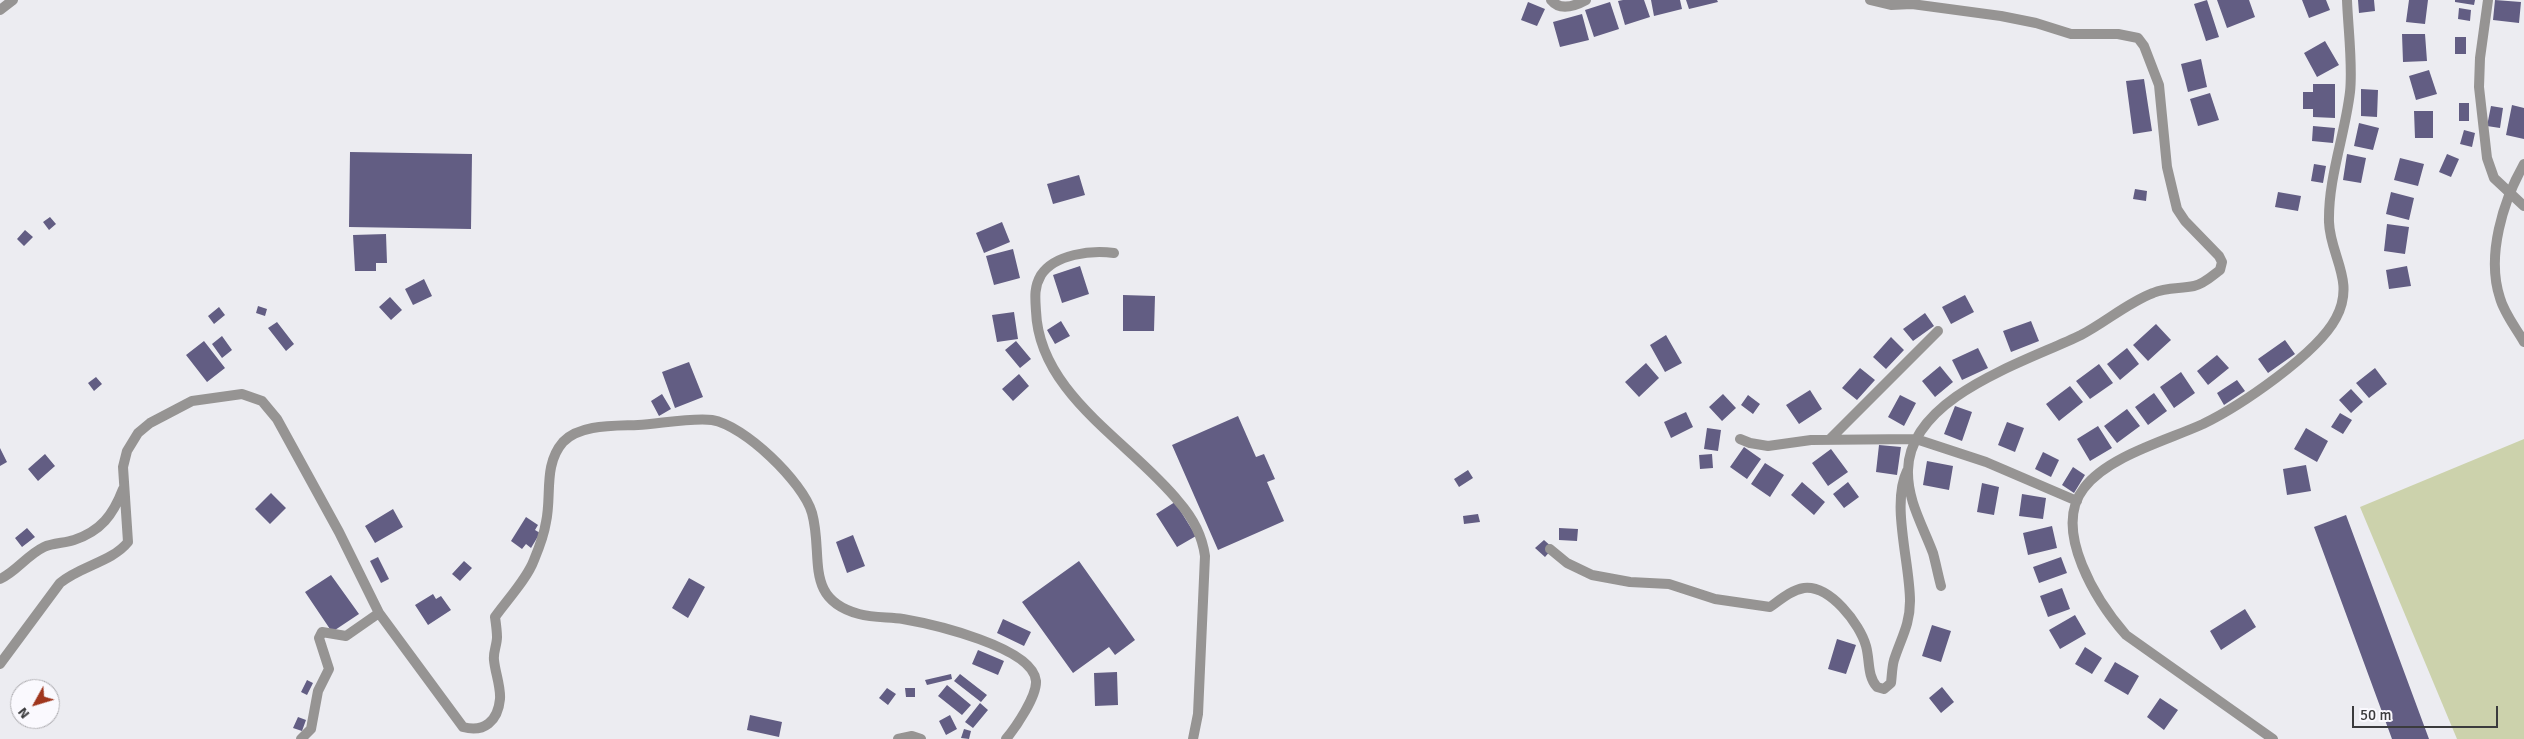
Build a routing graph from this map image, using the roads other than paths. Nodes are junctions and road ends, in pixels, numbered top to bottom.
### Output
1 (13, 0) edge
2 (1551, 0) edge
3 (1586, 0) edge
4 (1870, 0) edge
5 (2347, 0) edge
6 (2488, 0) edge
7 (0, 10) edge
8 (2524, 164) edge
9 (2510, 195) junction
10 (2524, 206) edge
11 (1114, 253) dead end
12 (1938, 331) dead end
13 (2524, 342) edge
14 (1740, 439) dead end
15 (1916, 439) junction
16 (1829, 440) junction
17 (1908, 471) junction
18 (123, 488) junction
19 (2076, 501) junction
20 (1550, 549) dead end
21 (0, 579) edge
22 (1941, 586) dead end
23 (379, 614) junction
24 (0, 664) edge
25 (301, 739) edge
26 (898, 739) edge
27 (921, 739) edge
28 (1006, 739) edge
29 (1193, 739) edge
30 (2273, 739) edge

1 - 7 street
2 - 3 street
4 - 15 street
5 - 19 street
6 - 9 street
8 - 9 street
9 - 10 street
9 - 13 street
11 - 29 street
12 - 16 street
14 - 16 street
15 - 16 street
15 - 17 street
15 - 19 street
17 - 20 street
17 - 22 street
18 - 21 street
18 - 23 street
18 - 24 street
19 - 30 street
23 - 25 street
23 - 28 street
26 - 27 street

